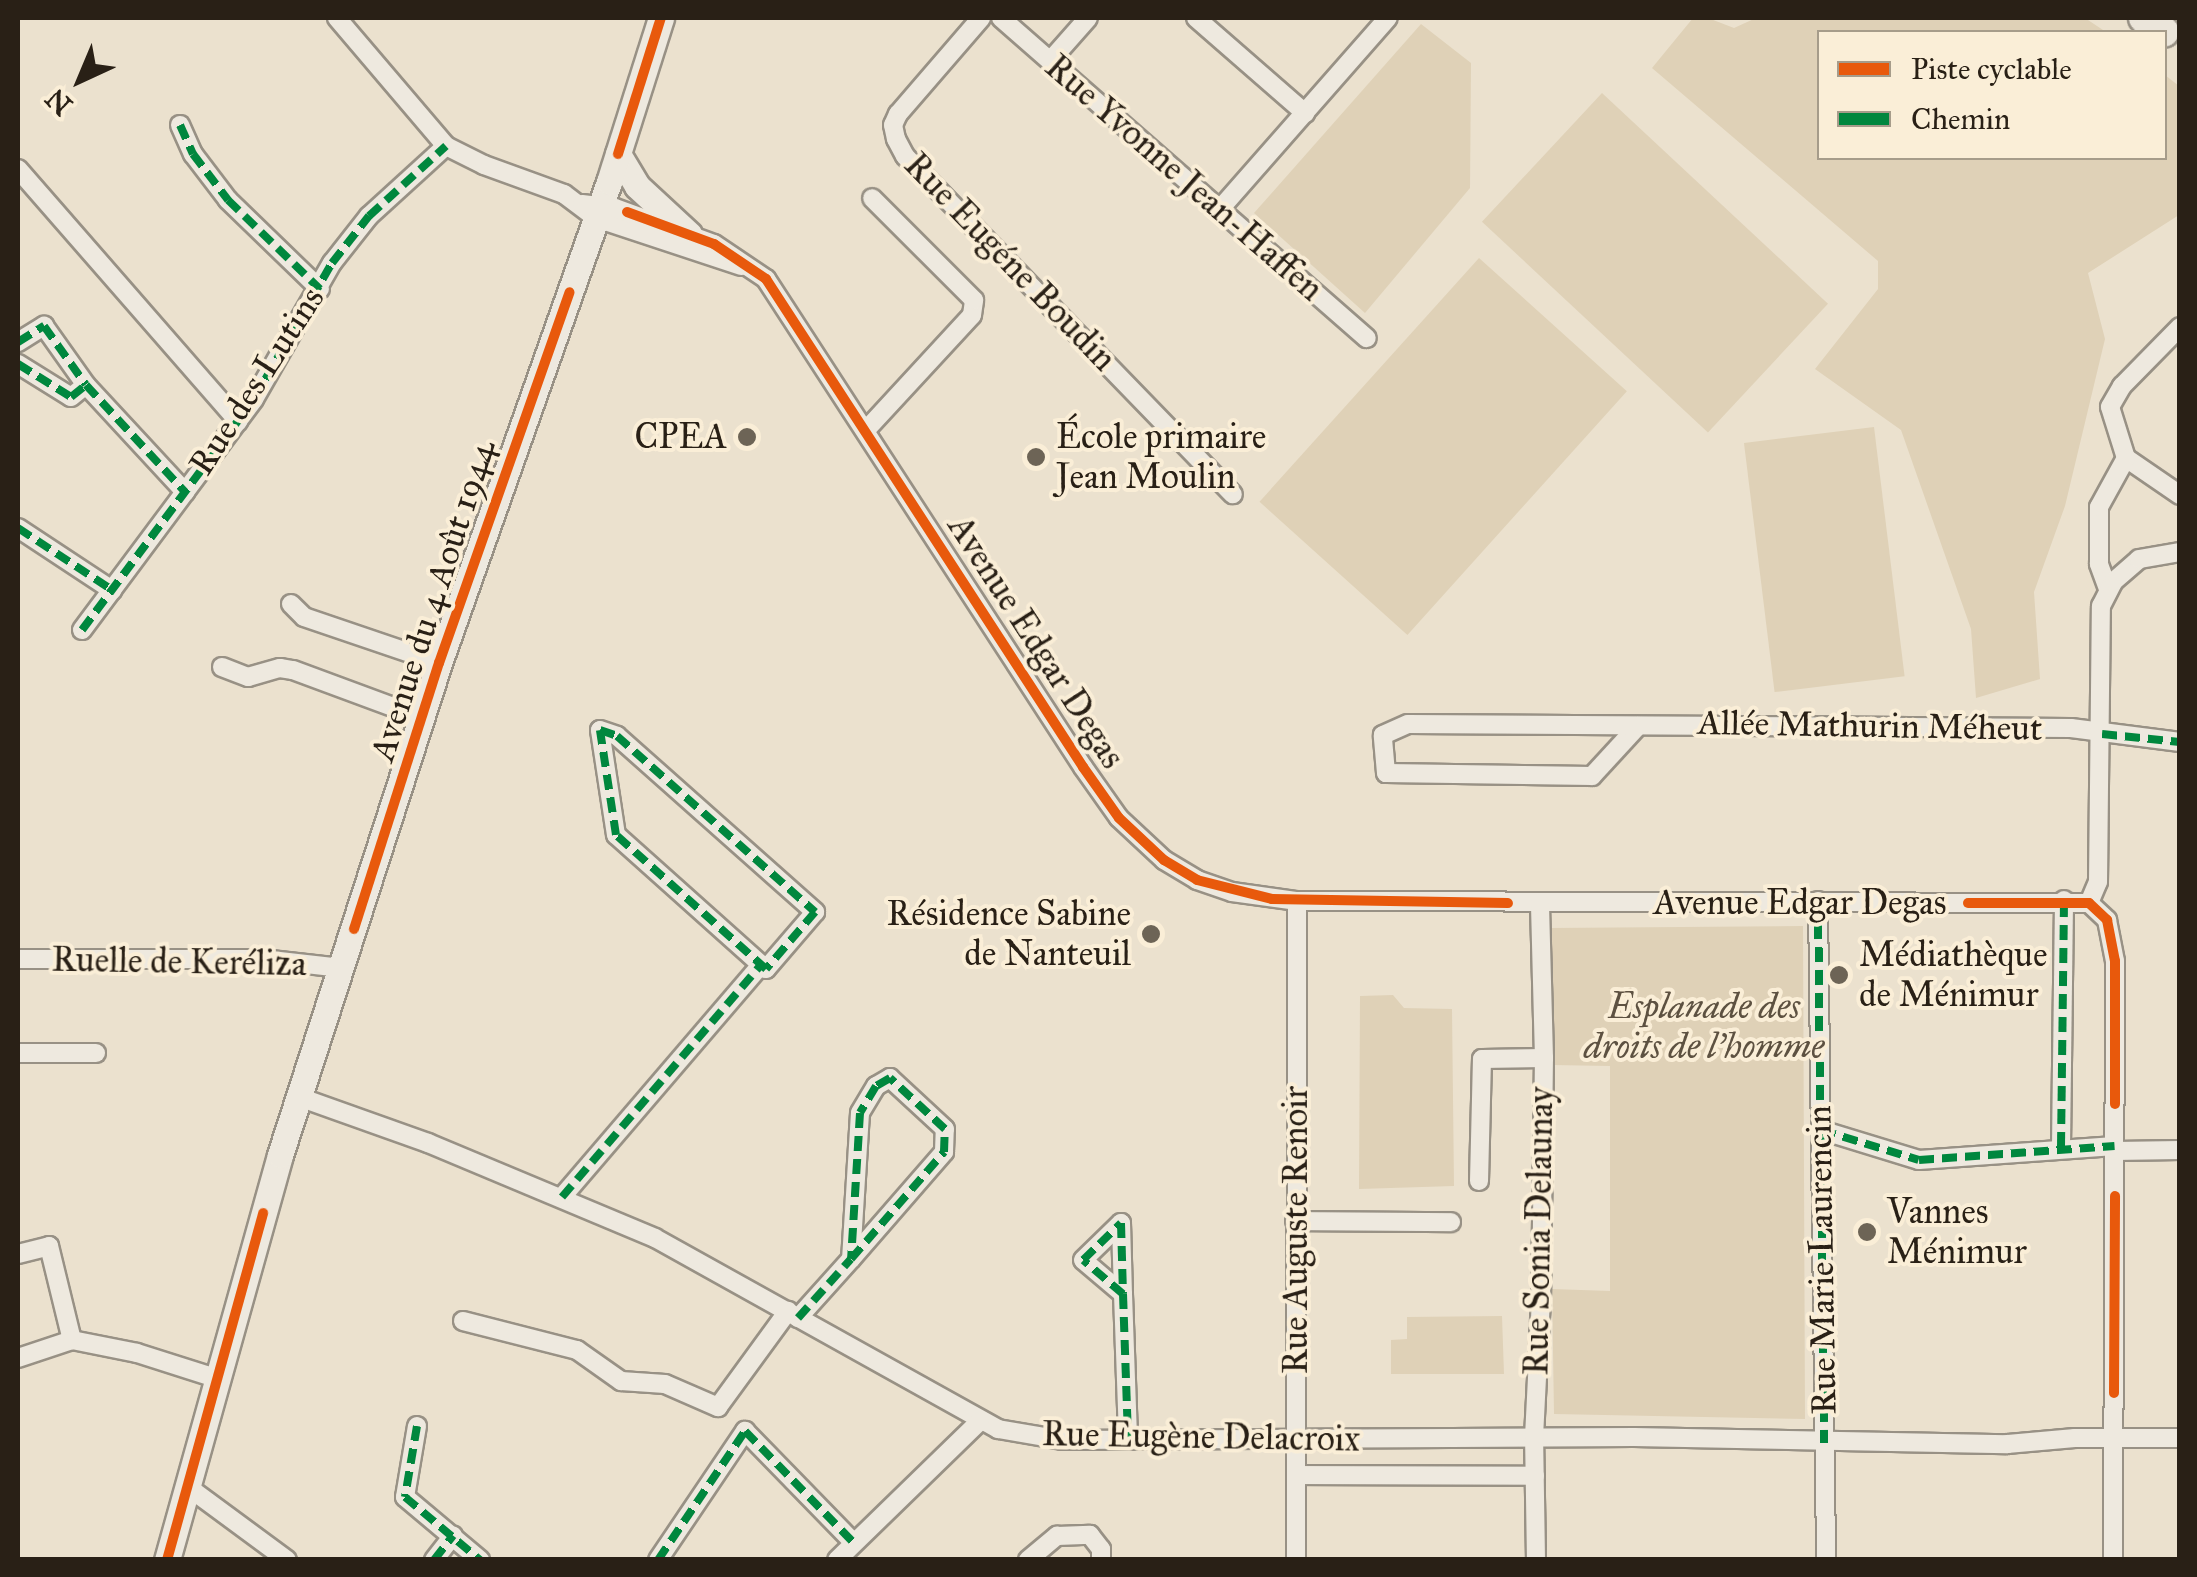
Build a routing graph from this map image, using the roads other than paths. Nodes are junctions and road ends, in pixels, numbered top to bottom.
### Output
1 (338, 18) edge
2 (661, 18) edge
3 (980, 18) edge
4 (1001, 18) edge
5 (1088, 18) edge
6 (1196, 18) edge
7 (1388, 18) edge
8 (1050, 60) junction
9 (1306, 113) junction
10 (180, 125) dead end
11 (446, 146) junction
12 (618, 154) junction
13 (18, 169) edge
14 (872, 198) dead end
15 (1220, 208) junction
16 (593, 209) junction
17 (689, 234) junction
18 (752, 267) junction
19 (320, 289) junction
20 (2180, 327) edge
21 (1367, 338) dead end
22 (18, 342) edge
23 (18, 364) edge
24 (86, 384) junction
25 (238, 421) junction
26 (866, 430) junction
27 (2126, 458) junction
28 (185, 492) junction
29 (1233, 494) dead end
30 (2180, 495) edge
31 (18, 528) edge
32 (2180, 552) edge
33 (2108, 589) junction
34 (112, 590) junction
35 (290, 604) dead end
36 (82, 630) dead end
37 (439, 664) junction
38 (222, 667) dead end
39 (423, 718) junction
40 (1638, 726) junction
41 (2102, 734) junction
42 (2180, 742) edge
43 (2064, 900) junction
44 (1298, 901) junction
45 (1818, 901) junction
46 (1540, 902) junction
47 (2089, 903) junction
48 (18, 959) edge
49 (761, 965) junction
50 (341, 968) junction
51 (96, 1052) dead end
52 (18, 1054) edge
53 (1544, 1058) junction
54 (299, 1097) junction
55 (1821, 1130) junction
56 (2060, 1147) junction
57 (2115, 1148) junction
58 (2180, 1150) edge
59 (1479, 1181) dead end
60 (562, 1197) junction
61 (1295, 1221) junction
62 (1450, 1222) dead end
63 (18, 1254) edge
64 (850, 1259) junction
65 (1124, 1294) dead end
66 (793, 1314) junction
67 (464, 1322) dead end
68 (72, 1340) junction
69 (18, 1358) edge
70 (216, 1378) junction
71 (980, 1421) junction
72 (417, 1426) dead end
73 (1534, 1437) junction
74 (2115, 1438) junction
75 (2180, 1438) edge
76 (1128, 1440) junction
77 (1296, 1441) junction
78 (1824, 1444) junction
79 (1296, 1474) junction
80 (1535, 1476) junction
81 (188, 1487) junction
82 (452, 1536) junction
83 (844, 1554) edge
84 (167, 1560) edge
85 (287, 1560) edge
86 (434, 1560) edge
87 (480, 1560) edge
88 (658, 1560) edge
89 (1028, 1560) edge
90 (1101, 1560) edge
91 (1296, 1560) edge
92 (1536, 1560) edge
93 (1826, 1560) edge
94 (2113, 1560) edge

1 - 11 street
2 - 12 street, Avenue du 4 Août 1944
3 - 29 street, Rue Eugéne Boudin
4 - 8 street, Rue Yvonne Jean-Haffen
5 - 8 street
6 - 9 street
7 - 9 street
8 - 15 street, Rue Yvonne Jean-Haffen
9 - 15 street
10 - 19 street
11 - 16 street
11 - 19 street, Rue des Lutins
12 - 16 street, Avenue du 4 Août 1944
12 - 17 street
13 - 25 street
14 - 26 street
15 - 21 street, Rue Yvonne Jean-Haffen
16 - 17 street, Avenue Edgar Degas
16 - 18 street
16 - 37 street, Avenue du 4 Août 1944
17 - 18 street, Avenue Edgar Degas
18 - 26 street, Avenue Edgar Degas
19 - 25 street, Rue des Lutins
20 - 27 street
22 - 24 street
23 - 24 street
24 - 28 street
25 - 28 street, Rue des Lutins
26 - 44 street, Avenue Edgar Degas
27 - 30 street
27 - 33 street
28 - 34 street, Rue des Lutins
31 - 34 street
32 - 33 street
33 - 41 street
34 - 36 street, Rue des Lutins
35 - 37 street
37 - 39 street, Avenue du 4 Août 1944
38 - 39 street
39 - 50 street, Avenue du 4 Août 1944
40 - 40 street, Allée Mathurin Méheut
40 - 41 street, Allée Mathurin Méheut
41 - 42 street, Allée Mathurin Méheut
41 - 47 street
43 - 45 street, Avenue Edgar Degas
43 - 47 street, Avenue Edgar Degas
43 - 56 street
44 - 46 street, Avenue Edgar Degas
44 - 61 street, Rue Auguste Renoir
45 - 46 street, Avenue Edgar Degas
45 - 55 street, Rue Marie Laurencin
46 - 53 street, Rue Sonia Delaunay
47 - 57 street
48 - 50 street, Ruelle de Keréliza
49 - 49 street
49 - 60 street
50 - 54 street, Avenue du 4 Août 1944
51 - 52 street
53 - 59 street
53 - 73 street, Rue Sonia Delaunay
54 - 60 street, Rue Eugène Delacroix
54 - 70 street, Avenue du 4 Août 1944
55 - 56 street
55 - 78 street, Rue Marie Laurencin
56 - 57 street
57 - 58 street
57 - 74 street
60 - 66 street, Rue Eugène Delacroix
61 - 62 street
61 - 77 street, Rue Auguste Renoir
63 - 68 street
64 - 64 street
64 - 66 street
65 - 76 street
66 - 67 street
66 - 71 street, Rue Eugène Delacroix
68 - 69 street
68 - 70 street
70 - 81 street, Avenue du 4 Août 1944
71 - 76 street, Rue Eugène Delacroix
71 - 83 street
72 - 82 street
73 - 77 street, Rue Eugène Delacroix
73 - 78 street, Rue Eugène Delacroix
73 - 80 street, Rue Sonia Delaunay
74 - 75 street, Rue Eugène Delacroix
74 - 78 street, Rue Eugène Delacroix
74 - 94 street
76 - 77 street, Rue Eugène Delacroix
77 - 79 street, Rue Auguste Renoir
78 - 93 street, Rue Marie Laurencin
79 - 80 street
79 - 91 street, Rue Auguste Renoir
80 - 92 street, Rue Sonia Delaunay
81 - 84 street, Avenue du 4 Août 1944
81 - 85 street
82 - 86 street
82 - 87 street
83 - 88 street
89 - 90 street

